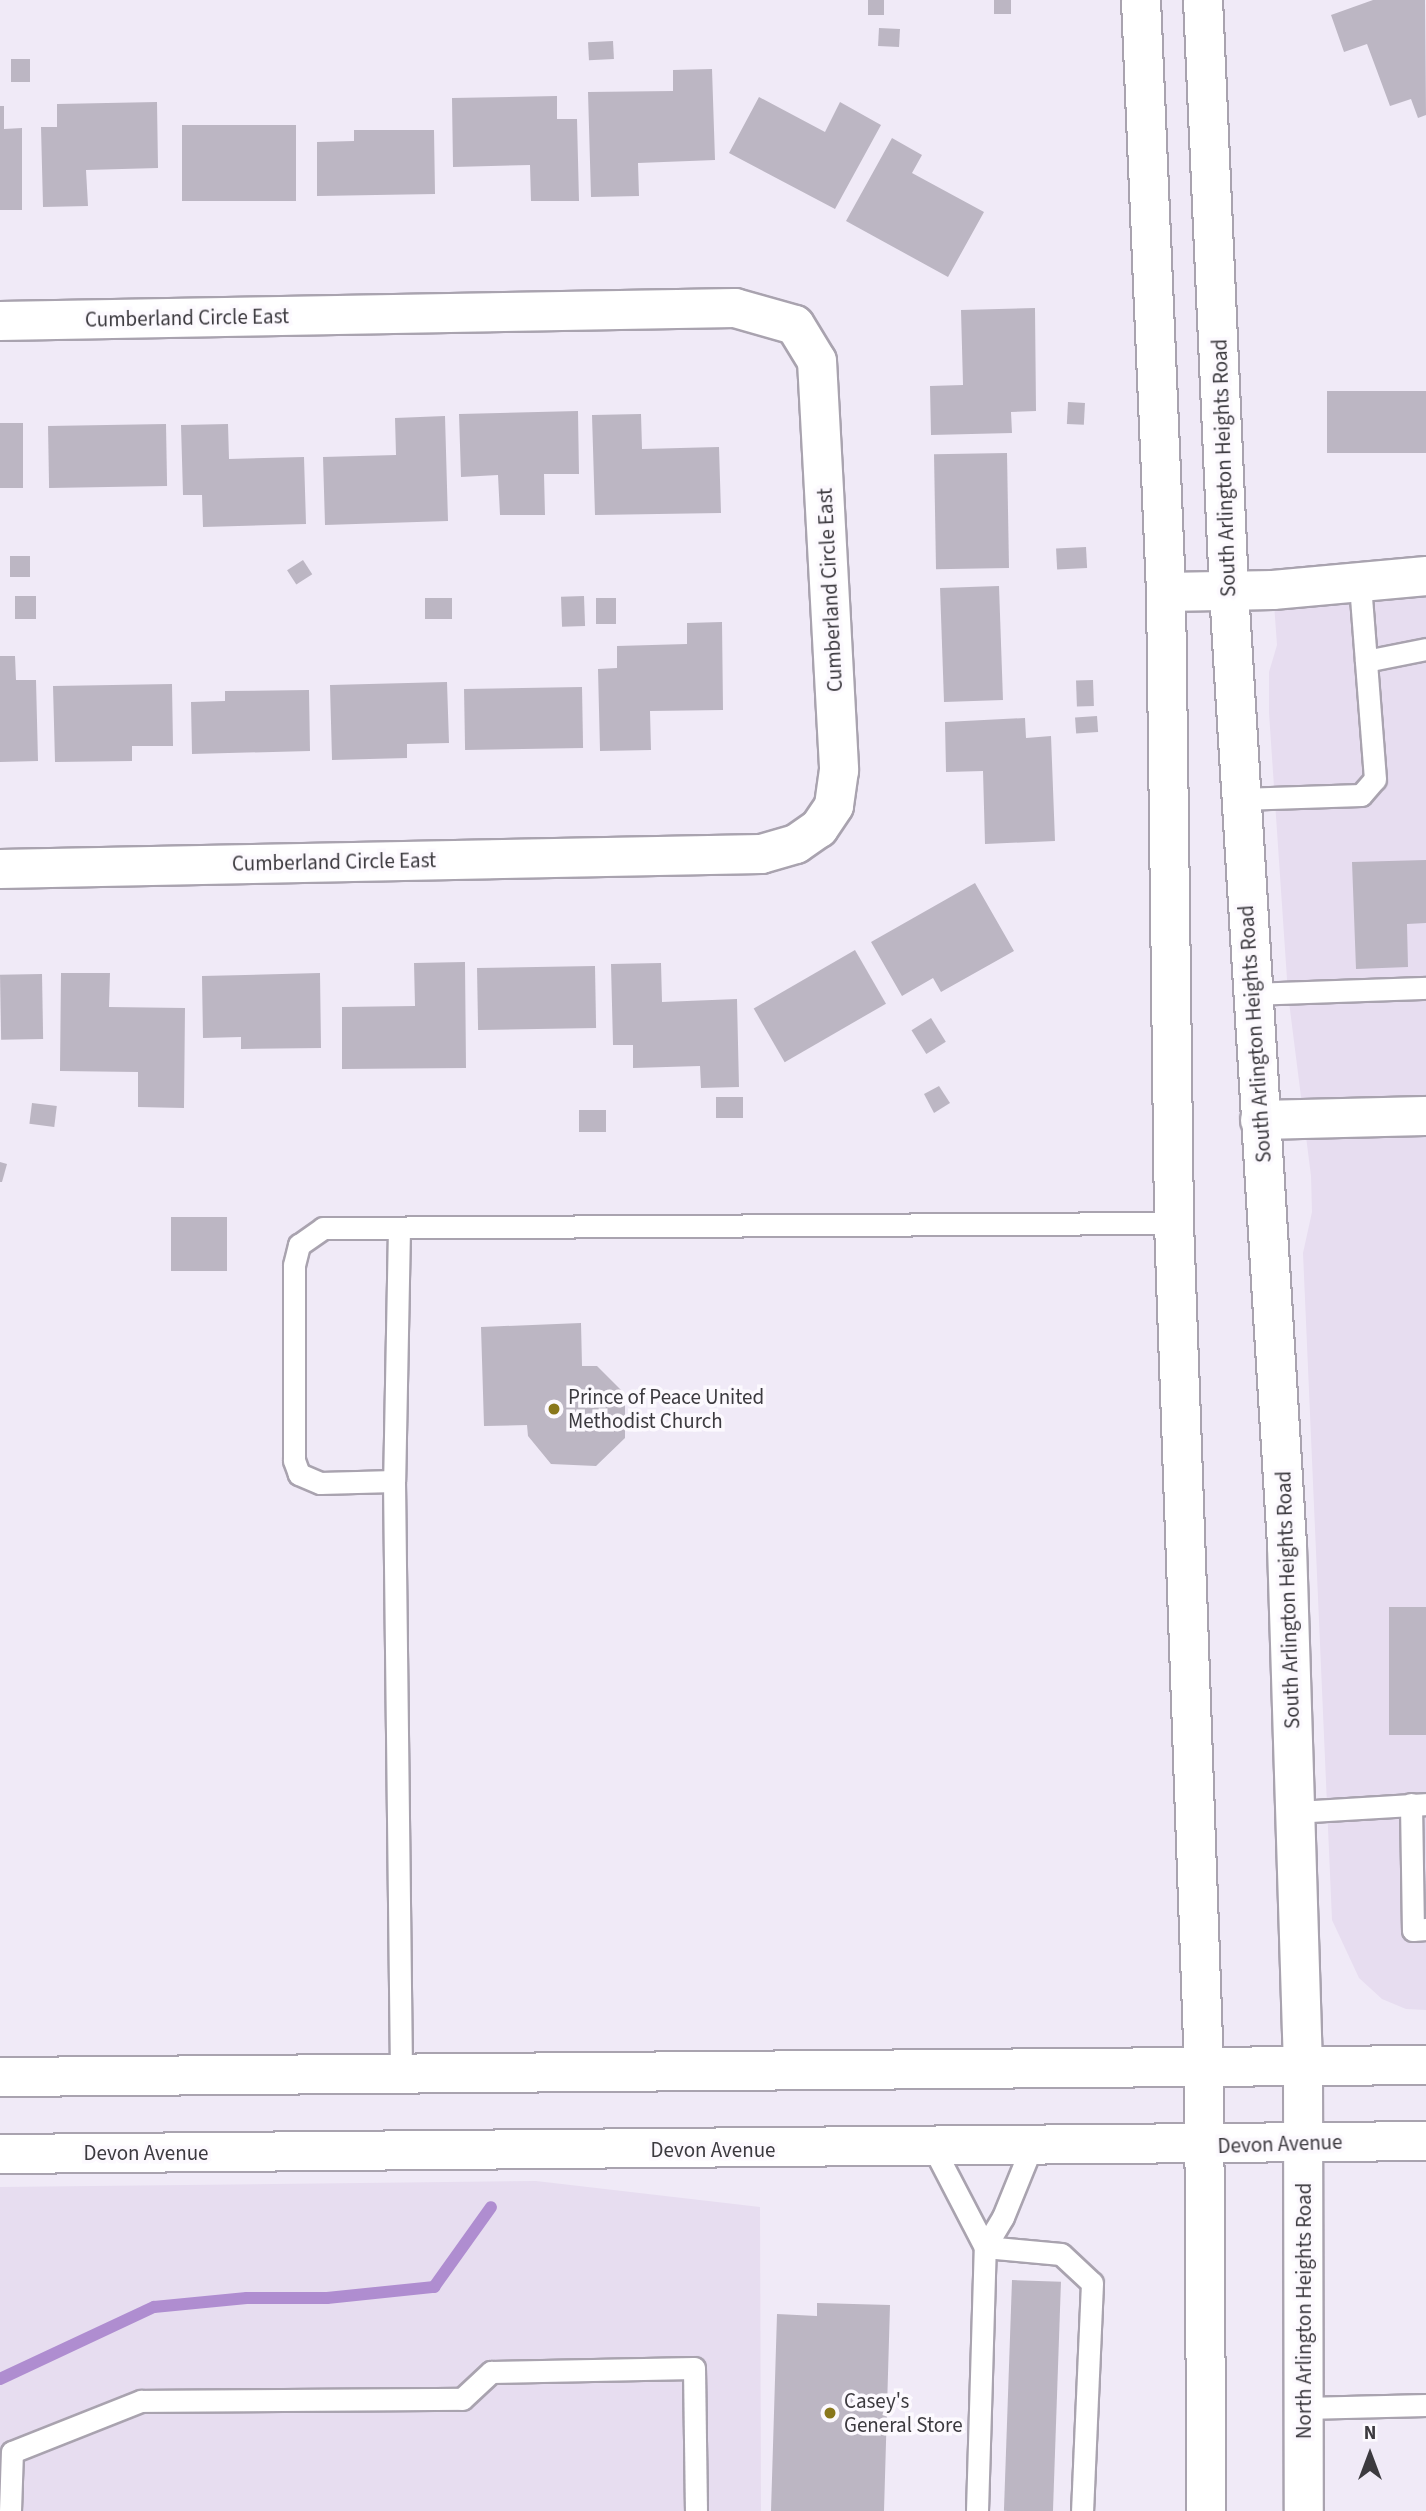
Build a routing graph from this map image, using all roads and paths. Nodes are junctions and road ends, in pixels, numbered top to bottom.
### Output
1 (1140, 0) edge
2 (1203, 0) edge
3 (0, 321) edge
4 (1426, 576) edge
5 (1360, 584) junction
6 (1229, 591) junction
7 (1166, 592) junction
8 (1426, 649) edge
9 (1366, 661) junction
10 (1241, 799) junction
11 (0, 869) edge
12 (1426, 988) edge
13 (1253, 995) junction
14 (1426, 1116) edge
15 (1260, 1120) junction
16 (1174, 1223) junction
17 (399, 1228) junction
18 (394, 1481) junction
19 (1419, 1804) edge
20 (1296, 1812) junction
21 (1426, 1929) edge
22 (1426, 2066) edge
23 (1303, 2068) junction
24 (1204, 2069) junction
25 (401, 2075) junction
26 (0, 2077) edge
27 (1426, 2141) edge
28 (1304, 2143) junction
29 (1204, 2146) junction
30 (1031, 2148) junction
31 (934, 2149) junction
32 (0, 2154) edge
33 (985, 2247) junction
34 (1426, 2405) edge
35 (1304, 2408) junction
36 (7, 2510) edge
37 (696, 2511) edge
38 (977, 2511) edge
39 (1083, 2511) edge
40 (1206, 2511) edge
41 (1304, 2511) edge

1 - 7 main road
2 - 6 main road, South Arlington Heights Road
3 - 11 main road, Cumberland Circle East
4 - 5 main road
5 - 6 main road
5 - 9 lane
6 - 7 main road
6 - 10 main road, South Arlington Heights Road
7 - 16 main road
8 - 9 lane
9 - 10 lane
10 - 13 main road, South Arlington Heights Road
12 - 13 lane
13 - 15 main road, South Arlington Heights Road
14 - 15 main road
15 - 20 main road, South Arlington Heights Road
16 - 17 lane
16 - 24 main road
17 - 18 lane
17 - 18 lane
18 - 25 lane
19 - 20 lane
19 - 21 lane
20 - 23 main road, South Arlington Heights Road
22 - 23 main road
23 - 24 main road
23 - 28 main road, North Arlington Heights Road
24 - 25 main road
24 - 29 main road
25 - 26 main road
27 - 28 main road, Devon Avenue
28 - 29 main road, Devon Avenue
28 - 35 main road, North Arlington Heights Road
29 - 30 main road, Devon Avenue
29 - 40 main road
30 - 31 main road, Devon Avenue
30 - 33 lane
31 - 32 main road, Devon Avenue
31 - 33 lane
33 - 38 lane
33 - 39 lane
34 - 35 lane
35 - 41 main road, North Arlington Heights Road
36 - 37 lane

